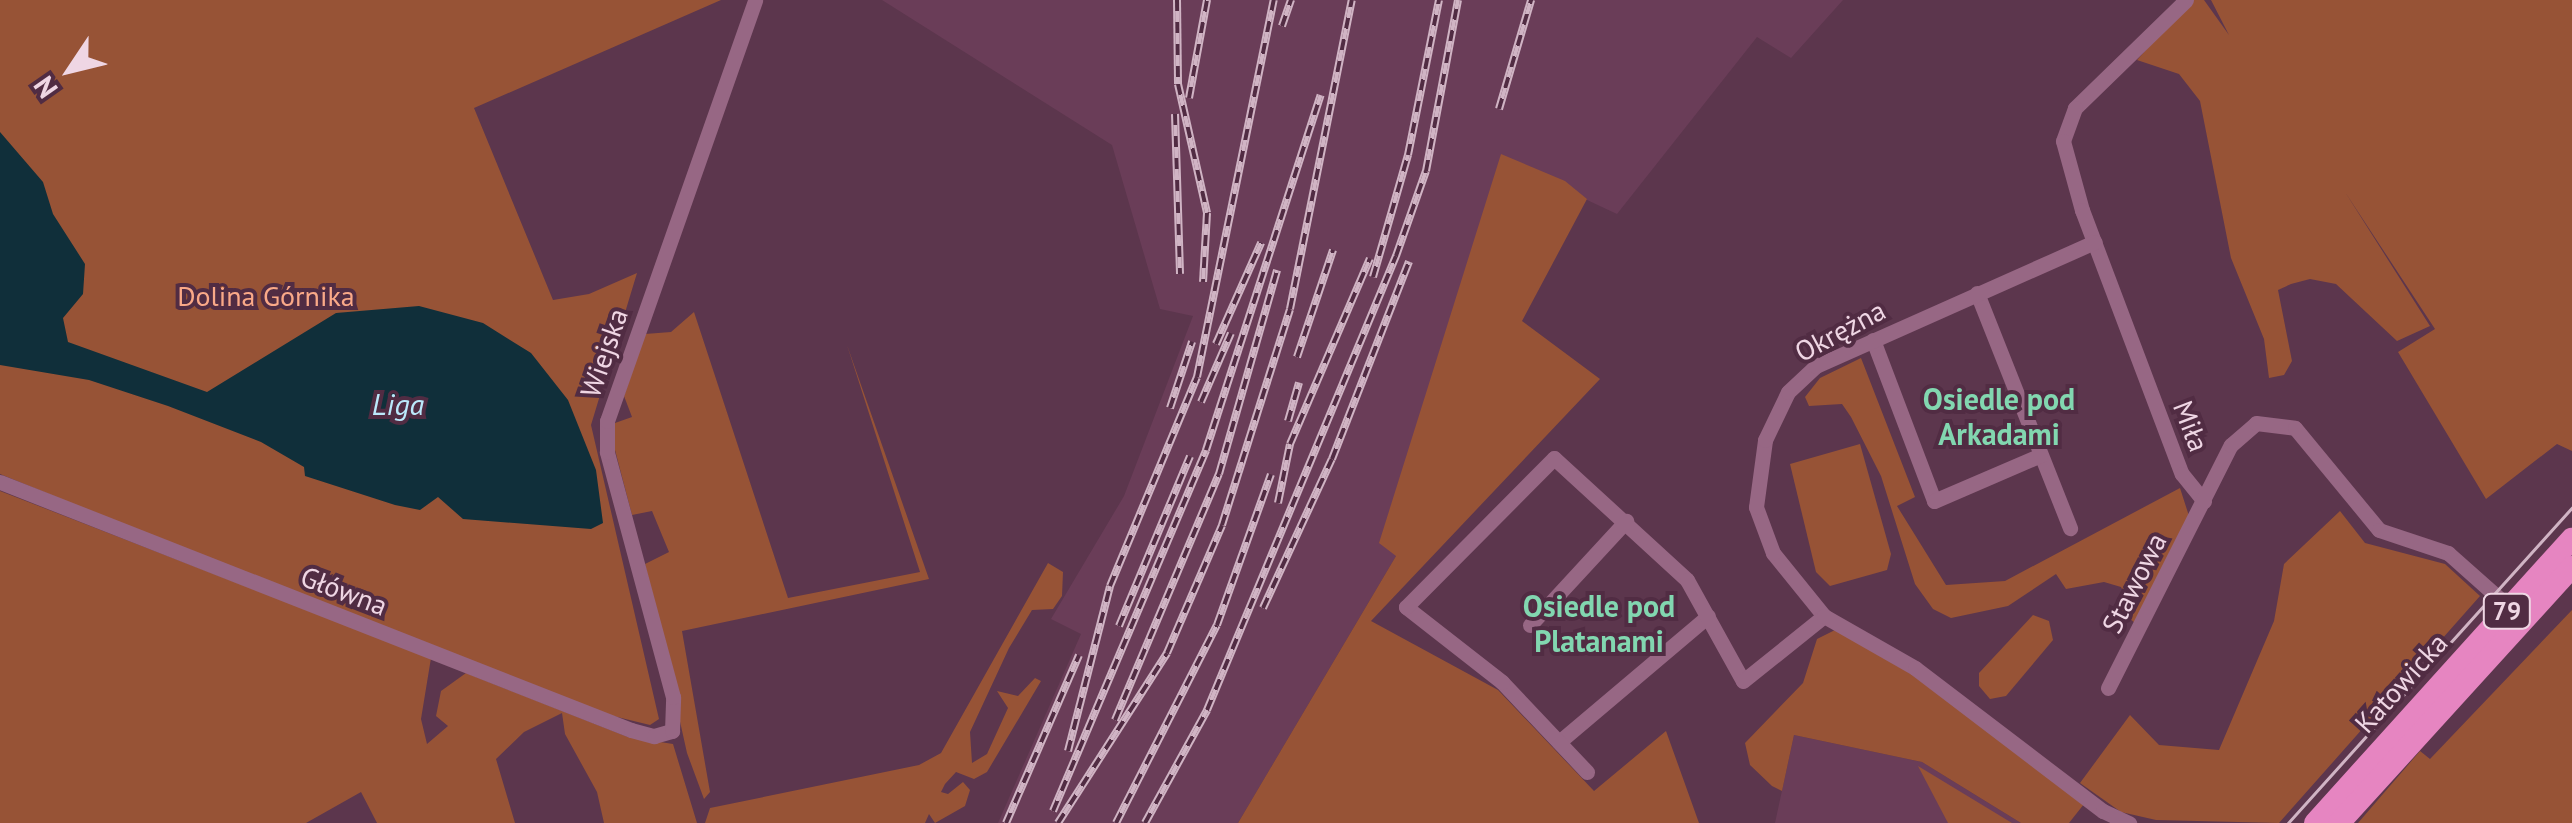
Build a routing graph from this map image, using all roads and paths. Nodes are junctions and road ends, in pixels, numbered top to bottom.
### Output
1 (755, 0) edge
2 (2186, 0) edge
3 (2095, 242) junction
4 (1978, 293) junction
5 (1873, 340) junction
6 (2041, 455) junction
7 (0, 482) edge
8 (2204, 501) junction
9 (1626, 521) junction
10 (2070, 528) dead end
11 (2572, 539) edge
12 (2572, 567) edge
13 (2510, 608) junction
14 (1708, 616) junction
15 (1824, 616) junction
16 (1530, 625) dead end
17 (2108, 688) dead end
18 (672, 731) joint
19 (1559, 742) junction
20 (1587, 772) dead end
21 (2129, 823) edge
22 (2314, 823) edge
23 (2339, 823) edge

1 - 18 street, Wiejska
2 - 3 street, Miła
3 - 4 street, Okrężna
3 - 8 street, Miła
4 - 5 street, Okrężna
4 - 6 street
5 - 6 street
5 - 15 street, Okrężna
6 - 10 street
7 - 18 street, Główna
8 - 13 street, Miła
8 - 17 street, Stawowa
9 - 14 street
9 - 16 street
9 - 19 street
11 - 13 main road, Katowicka / 79
12 - 23 main road, Katowicka / 79
13 - 22 main road, Katowicka / 79
14 - 15 street
14 - 19 street
15 - 21 street, Okrężna
19 - 20 street

